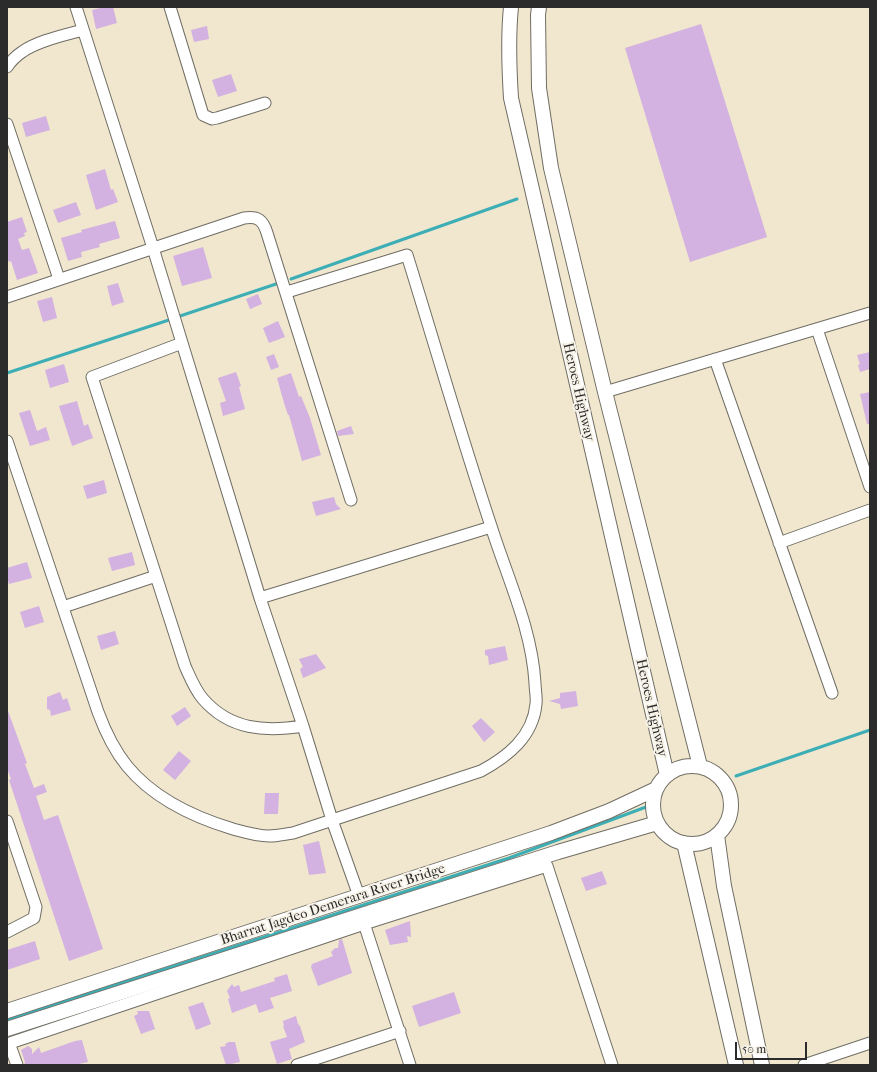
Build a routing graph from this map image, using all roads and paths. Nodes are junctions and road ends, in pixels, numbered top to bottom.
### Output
1 (76, 7) edge
2 (170, 7) edge
3 (511, 7) edge
4 (539, 7) edge
5 (83, 30) junction
6 (7, 67) edge
7 (265, 103) dead end
8 (7, 124) edge
9 (153, 248) junction
10 (59, 279) junction
11 (287, 292) junction
12 (7, 297) edge
13 (870, 313) edge
14 (816, 329) junction
15 (182, 343) junction
16 (715, 359) junction
17 (605, 392) junction
18 (7, 441) edge
19 (870, 487) edge
20 (351, 500) dead end
21 (870, 510) edge
22 (491, 527) junction
23 (779, 543) junction
24 (156, 576) junction
25 (260, 598) junction
26 (63, 607) junction
27 (832, 693) dead end
28 (303, 726) junction
29 (700, 766) junction
30 (667, 775) junction
31 (656, 789) junction
32 (332, 820) junction
33 (7, 822) edge
34 (657, 823) junction
35 (717, 835) junction
36 (684, 843) junction
37 (359, 896) junction
38 (363, 920) junction
39 (7, 932) edge
40 (7, 1011) edge
41 (7, 1029) edge
42 (400, 1031) junction
43 (870, 1043) edge
44 (8, 1044) edge
45 (831, 1061) edge
46 (17, 1065) edge
47 (297, 1065) edge
48 (410, 1065) edge
49 (612, 1065) edge
50 (736, 1065) edge
51 (762, 1065) edge
52 (804, 1065) edge

1 - 5 street
2 - 7 street
3 - 30 main road, Heroes Highway
4 - 17 main road, Heroes Highway
5 - 6 street
5 - 9 street
8 - 10 street
9 - 10 street
9 - 11 street
9 - 15 street
10 - 12 street
11 - 20 street
11 - 22 street
13 - 14 street
14 - 16 street
14 - 19 street
15 - 24 street
15 - 25 street
16 - 17 street
16 - 23 street
17 - 29 main road, Heroes Highway
18 - 26 street
21 - 23 street
22 - 25 street
22 - 32 street
23 - 27 street
24 - 26 street
24 - 28 street
25 - 28 street
26 - 32 street
28 - 32 street
29 - 30 main road
29 - 35 main road
30 - 31 main road
31 - 34 main road
31 - 37 main road, Bharrat Jagdeo Demerara River Bridge
32 - 37 street
33 - 39 street
34 - 36 main road
34 - 38 main road, Bharrat Jagdeo Demerara River Bridge
35 - 36 main road
35 - 51 main road
36 - 50 main road
37 - 40 main road, Bharrat Jagdeo Demerara River Bridge
38 - 41 main road, Bharrat Jagdeo Demerara River Bridge
38 - 42 street
38 - 44 street
38 - 49 street
42 - 47 street
42 - 48 street
43 - 45 street
44 - 46 street
45 - 52 street

